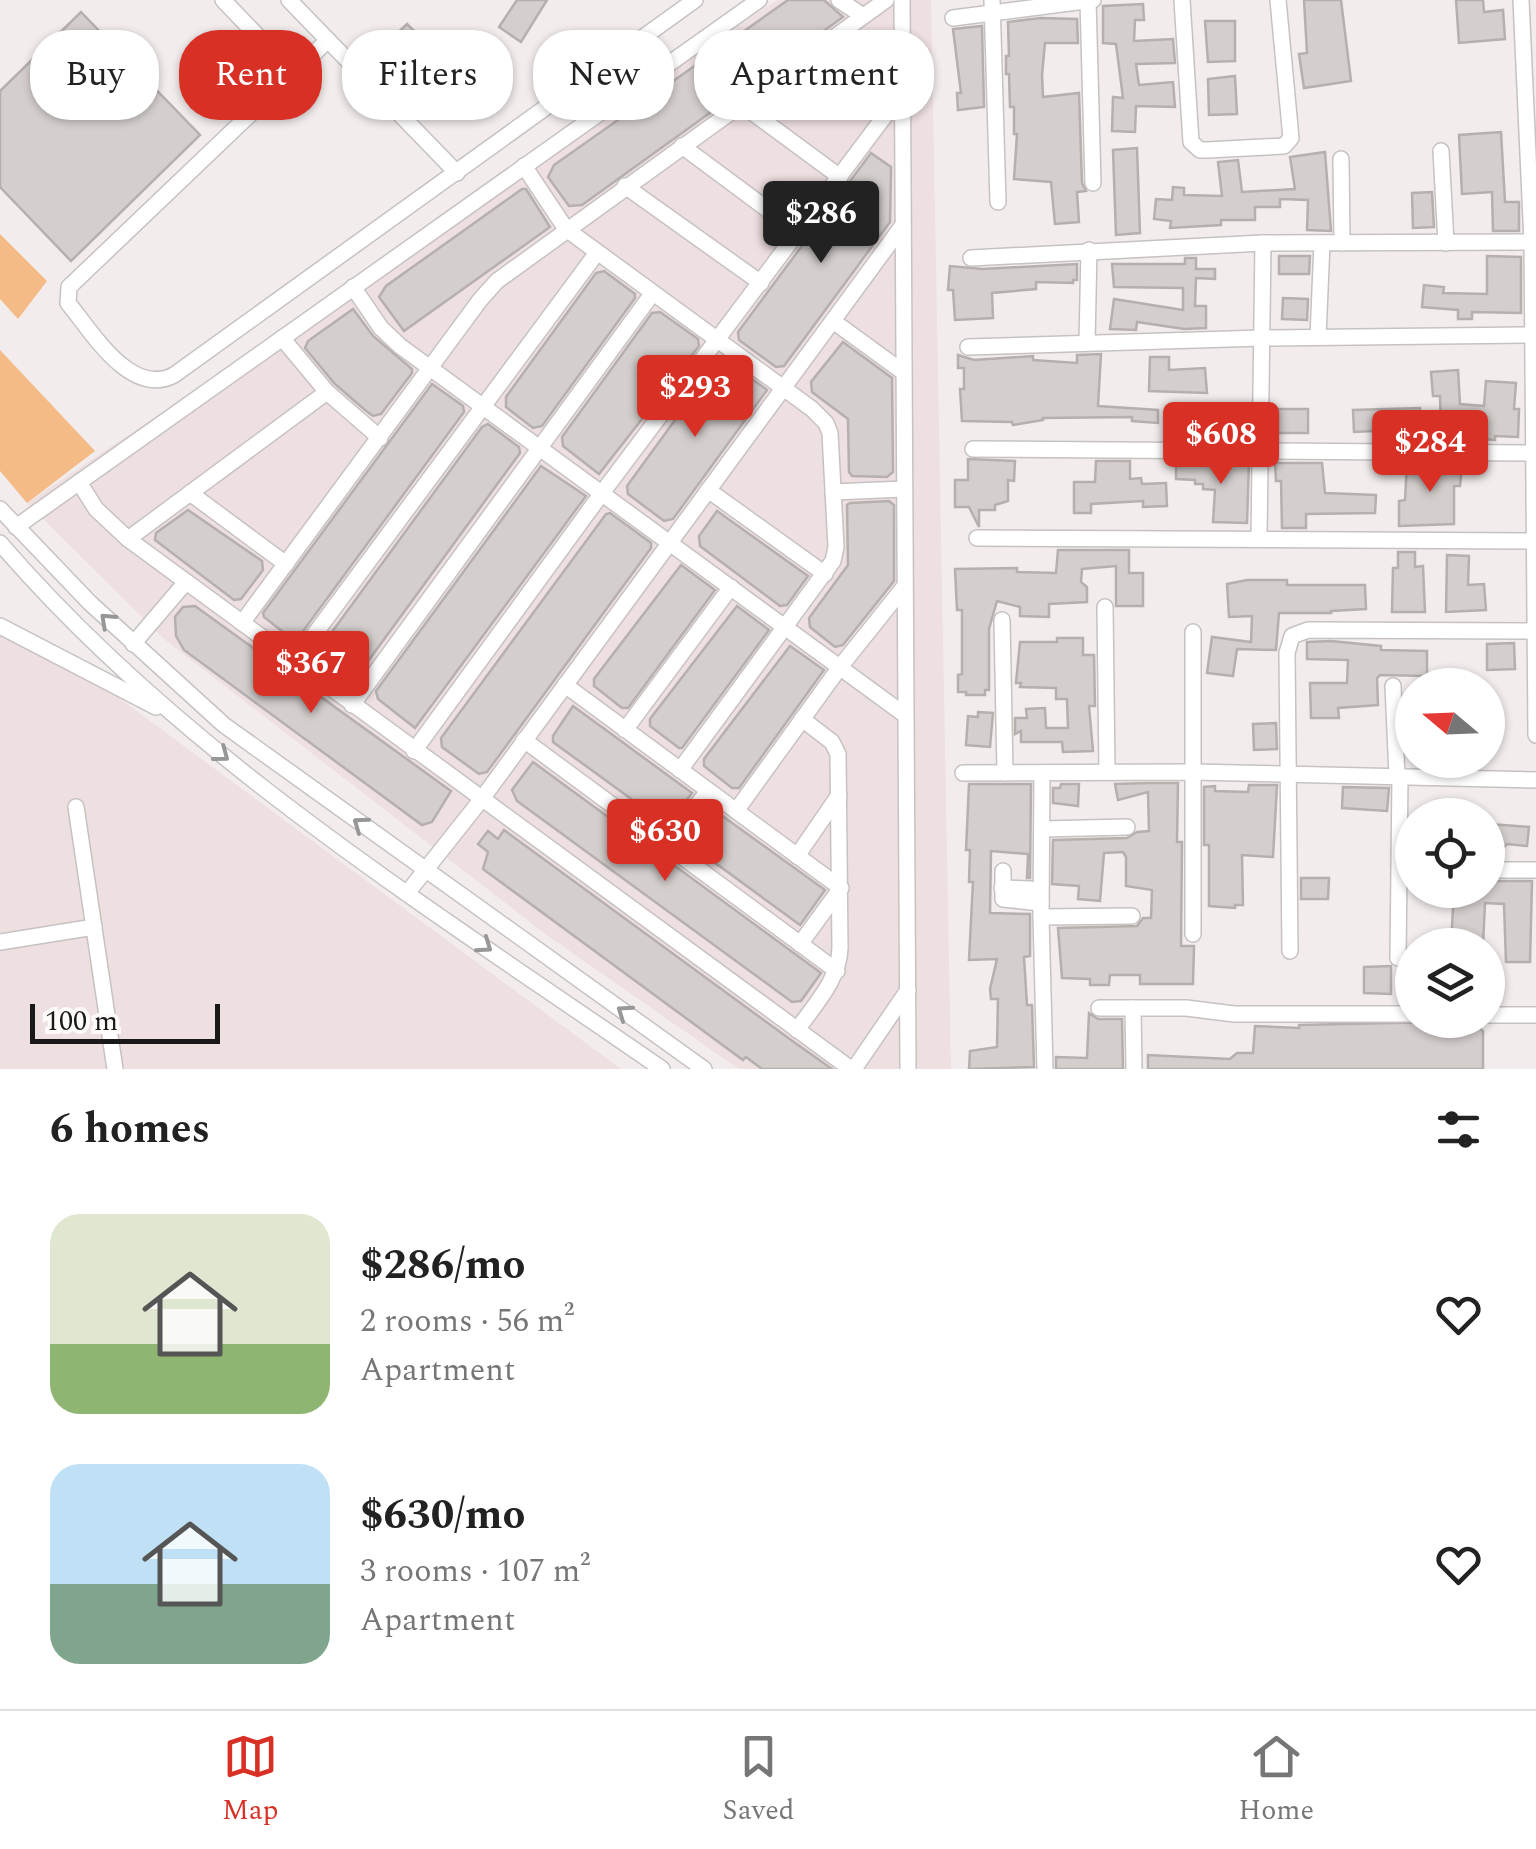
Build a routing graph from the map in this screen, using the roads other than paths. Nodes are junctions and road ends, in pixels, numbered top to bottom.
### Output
1 (223, 0) edge
2 (290, 0) edge
3 (694, 0) edge
4 (759, 0) edge
5 (839, 0) edge
6 (886, 0) edge
7 (902, 0) edge
8 (1091, 0) edge
9 (1182, 0) edge
10 (1278, 0) edge
11 (1521, 0) edge
12 (993, 7) edge
13 (863, 16) junction
14 (953, 18) dead end
15 (252, 30) edge
16 (844, 30) edge
17 (902, 30) edge
18 (328, 40) junction
19 (322, 46) edge
20 (244, 120) edge
21 (719, 120) edge
22 (763, 120) edge
23 (882, 120) edge
24 (902, 120) edge
25 (682, 146) junction
26 (1441, 151) dead end
27 (1341, 159) dead end
28 (524, 166) junction
29 (457, 172) junction
30 (840, 177) junction
31 (1093, 183) dead end
32 (626, 186) junction
33 (998, 202) dead end
34 (903, 226) junction
35 (566, 229) junction
36 (798, 232) junction
37 (1532, 242) junction
38 (1264, 243) junction
39 (1322, 243) junction
40 (1342, 243) junction
41 (1446, 243) junction
42 (1089, 250) junction
43 (596, 254) junction
44 (971, 258) dead end
45 (761, 283) junction
46 (354, 287) junction
47 (652, 294) junction
48 (833, 321) junction
49 (1533, 335) junction
50 (1318, 337) junction
51 (282, 338) junction
52 (1262, 338) junction
53 (716, 341) junction
54 (1087, 342) junction
55 (968, 347) dead end
56 (431, 369) junction
57 (904, 372) junction
58 (782, 389) junction
59 (327, 392) junction
60 (484, 408) junction
61 (380, 438) junction
62 (539, 447) junction
63 (973, 449) dead end
64 (1260, 452) junction
65 (1534, 453) edge
66 (78, 482) junction
67 (904, 489) junction
68 (708, 490) junction
69 (833, 492) junction
70 (190, 493) junction
71 (602, 493) junction
72 (0, 508) edge
73 (16, 527) junction
74 (1259, 537) junction
75 (977, 538) dead end
76 (128, 539) junction
77 (1535, 541) edge
78 (670, 542) junction
79 (0, 543) edge
80 (286, 564) junction
81 (826, 574) junction
82 (186, 582) junction
83 (731, 587) junction
84 (904, 587) junction
85 (1105, 608) dead end
86 (1002, 620) dead end
87 (242, 623) junction
88 (0, 626) edge
89 (787, 628) junction
90 (1534, 631) edge
91 (1192, 632) dead end
92 (133, 644) junction
93 (294, 662) junction
94 (840, 667) junction
95 (565, 685) junction
96 (1392, 686) dead end
97 (352, 705) junction
98 (171, 714) junction
99 (905, 716) junction
100 (802, 719) junction
101 (1536, 724) edge
102 (1395, 725) edge
103 (625, 730) junction
104 (1536, 735) edge
105 (524, 740) junction
106 (414, 751) junction
107 (680, 770) junction
108 (1042, 772) junction
109 (1107, 772) junction
110 (1193, 772) junction
111 (963, 773) dead end
112 (1005, 773) junction
113 (1288, 774) junction
114 (1395, 777) edge
115 (1445, 778) edge
116 (1536, 780) edge
117 (708, 791) junction
118 (839, 795) junction
119 (481, 800) junction
120 (76, 807) dead end
121 (736, 811) junction
122 (1127, 827) dead end
123 (1042, 829) junction
124 (666, 845) junction
125 (797, 856) junction
126 (425, 870) junction
127 (1505, 870) edge
128 (1536, 870) edge
129 (841, 888) junction
130 (1032, 889) dead end
131 (408, 892) junction
132 (1041, 910) junction
133 (1132, 916) dead end
134 (94, 928) junction
135 (1193, 934) dead end
136 (0, 942) edge
137 (800, 944) junction
138 (1290, 951) dead end
139 (837, 971) junction
140 (908, 990) junction
141 (1099, 1008) dead end
142 (1134, 1008) junction
143 (1395, 1014) edge
144 (1505, 1015) edge
145 (1536, 1015) edge
146 (797, 1030) junction
147 (115, 1069) edge
148 (662, 1069) edge
149 (704, 1069) edge
150 (853, 1069) edge
151 (908, 1069) edge
152 (1046, 1069) edge
153 (1134, 1069) edge

1 - 15 street
2 - 18 street
3 - 29 street
4 - 28 street
5 - 13 street
6 - 13 street
7 - 17 street
8 - 12 street
8 - 31 street
9 - 10 street
11 - 37 street
12 - 14 street
12 - 33 street
13 - 16 street
18 - 19 street
18 - 29 street
20 - 29 street
21 - 25 street
22 - 30 street
23 - 30 street
24 - 34 street
25 - 32 street
25 - 36 street
26 - 41 street
27 - 40 street
28 - 35 street
28 - 46 street
30 - 36 street
32 - 35 street
32 - 45 street
34 - 48 street
34 - 57 street
35 - 43 street
35 - 56 street
36 - 45 street
37 - 41 street
37 - 49 street
38 - 39 street
38 - 42 street
38 - 52 street
39 - 40 street
39 - 50 street
40 - 41 street
42 - 44 street
42 - 54 street
43 - 47 street
43 - 60 street
45 - 53 street
46 - 51 street
46 - 56 street
47 - 53 street
47 - 62 street
48 - 57 street
48 - 58 street
49 - 50 street
49 - 65 street
50 - 52 street
51 - 59 street
51 - 66 street
52 - 54 street
52 - 64 street
53 - 58 street
53 - 71 street
54 - 55 street
56 - 60 street
56 - 61 street
57 - 67 street
58 - 68 street
58 - 69 street
59 - 61 street
59 - 70 street
60 - 62 street
60 - 93 street
61 - 80 street
62 - 71 street
62 - 97 street
63 - 64 street
64 - 65 street
64 - 74 street
65 - 77 street
66 - 73 street
66 - 76 street
67 - 69 street
67 - 84 street
68 - 78 street
68 - 81 street
69 - 81 street
70 - 76 street
70 - 80 street
71 - 78 street
71 - 106 street
72 - 73 street
92 -> 73 street
74 - 75 street
74 - 77 street
76 - 82 street
77 - 90 street
78 - 83 street
78 - 95 street
79 - 98 street
80 - 87 street
81 - 89 street
82 - 87 street
82 - 92 street
83 - 89 street
83 - 103 street
84 - 94 street
84 - 99 street
85 - 109 street
86 - 112 street
87 - 93 street
88 - 98 street
89 - 94 street
89 - 107 street
90 - 101 street
90 - 113 street
91 - 110 street
126 -> 92 street
93 - 97 street
94 - 99 street
94 - 100 street
95 - 103 street
95 - 105 street
96 - 102 street
97 - 106 street
98 -> 131 street
99 - 140 street
100 - 118 street
100 - 121 street
101 - 104 street
103 - 107 street
105 - 119 street
105 - 124 street
106 - 119 street
107 - 117 street
108 - 109 street
108 - 112 street
108 - 123 street
109 - 110 street
110 - 113 street
110 - 135 street
111 - 112 street
113 - 114 street
113 - 138 street
115 - 116 street
117 - 121 street
117 - 124 street
118 - 125 street
118 - 129 street
119 - 126 street
119 - 146 street
120 - 134 street
121 - 125 street
122 - 123 street
123 - 132 street
124 - 137 street
125 - 129 street
126 - 131 street
149 -> 126 street
127 - 128 street
129 - 137 street
129 - 139 street
130 - 132 street
131 -> 148 street
132 - 133 street
132 - 152 street
134 - 136 street
134 - 147 street
137 - 139 street
139 - 146 street
140 - 150 street
140 - 151 street
141 - 142 street
142 - 143 street
142 - 153 street
144 - 145 street
146 - 150 street

